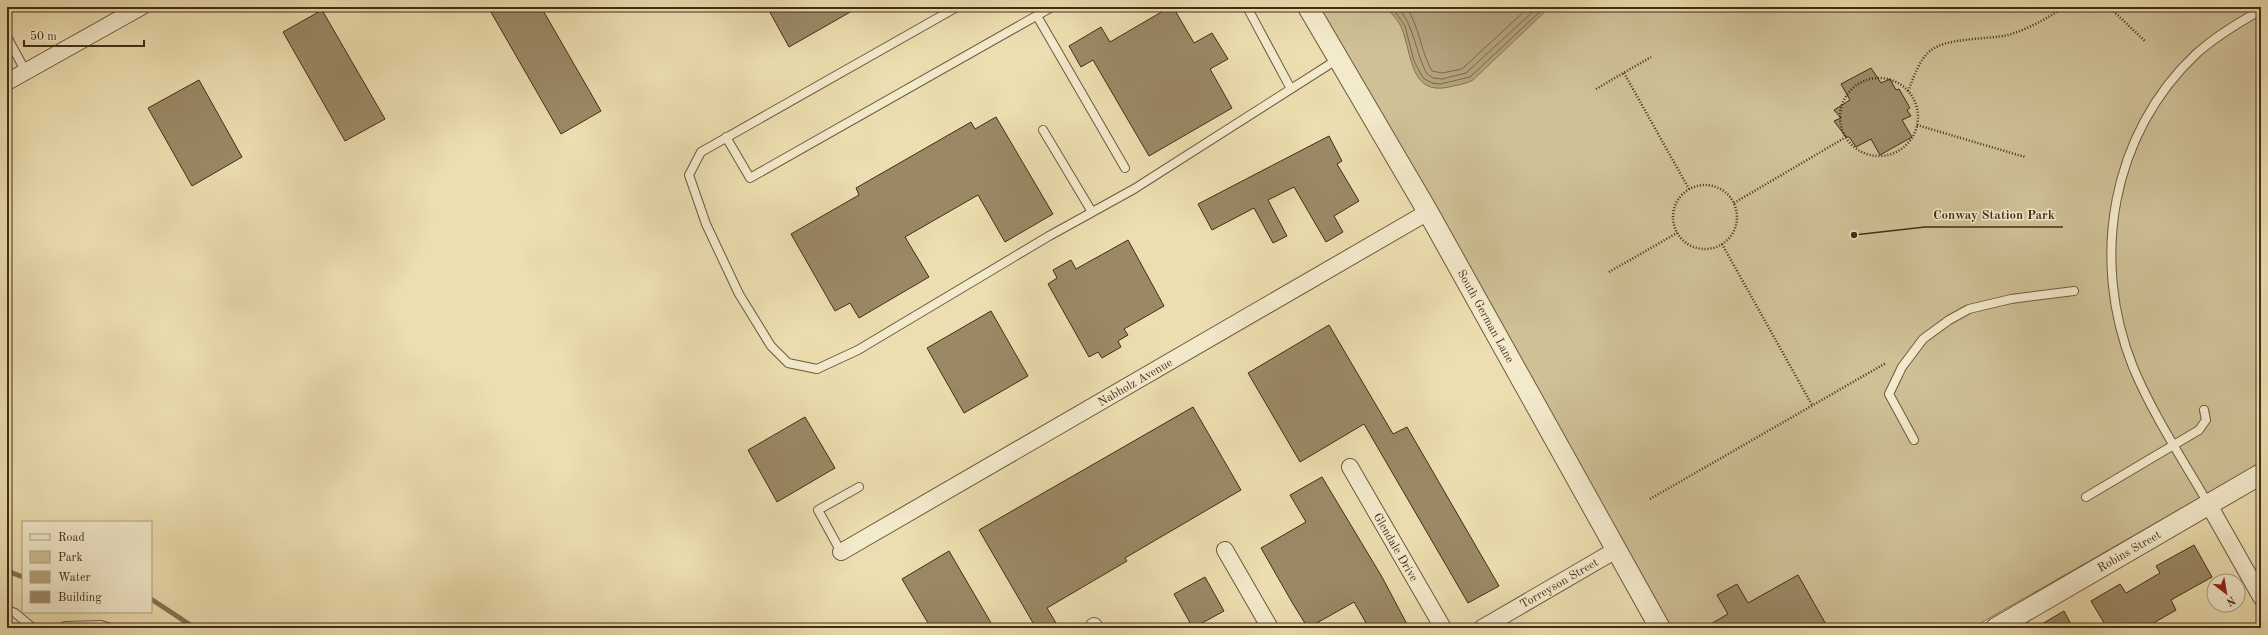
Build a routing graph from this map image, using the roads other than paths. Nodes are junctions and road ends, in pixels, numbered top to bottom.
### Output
1 (141, 7) edge
2 (957, 7) edge
3 (1052, 7) edge
4 (1247, 7) edge
5 (1308, 7) edge
6 (2261, 10) edge
7 (1037, 16) junction
8 (7, 37) edge
9 (1338, 59) junction
10 (26, 72) junction
11 (7, 82) edge
12 (1291, 89) junction
13 (1043, 130) dead end
14 (726, 137) junction
15 (1125, 168) dead end
16 (1092, 212) junction
17 (1428, 212) junction
18 (2074, 291) dead end
19 (2204, 410) dead end
20 (1914, 440) dead end
21 (2175, 445) junction
22 (1350, 467) dead end
23 (2261, 474) edge
24 (859, 487) dead end
25 (2086, 497) dead end
26 (2209, 505) junction
27 (1226, 550) dead end
28 (1616, 550) junction
29 (841, 552) joint
30 (2261, 597) edge
31 (7, 610) edge
32 (33, 628) edge
33 (61, 628) edge
34 (111, 628) edge
35 (1270, 628) edge
36 (1443, 628) edge
37 (1482, 628) edge
38 (1660, 628) edge
39 (1996, 628) edge

1 - 10 street
2 - 14 lane
3 - 7 lane
4 - 12 lane
5 - 9 street, South German Lane
6 - 21 lane
7 - 14 lane
7 - 15 lane
8 - 10 lane
9 - 12 lane
9 - 17 street, South German Lane
10 - 11 street
12 - 16 lane
13 - 16 lane
14 - 16 lane
17 - 28 street, South German Lane
17 - 29 street, Nabholz Avenue
18 - 20 lane
19 - 21 lane
21 - 25 lane
21 - 26 lane
22 - 36 street, Glendale Drive
23 - 26 street, Robins Street
24 - 29 lane
26 - 30 street
26 - 39 street, Robins Street
27 - 35 street
28 - 37 street, Torreyson Street
28 - 38 street, South German Lane
31 - 32 lane
33 - 34 lane

